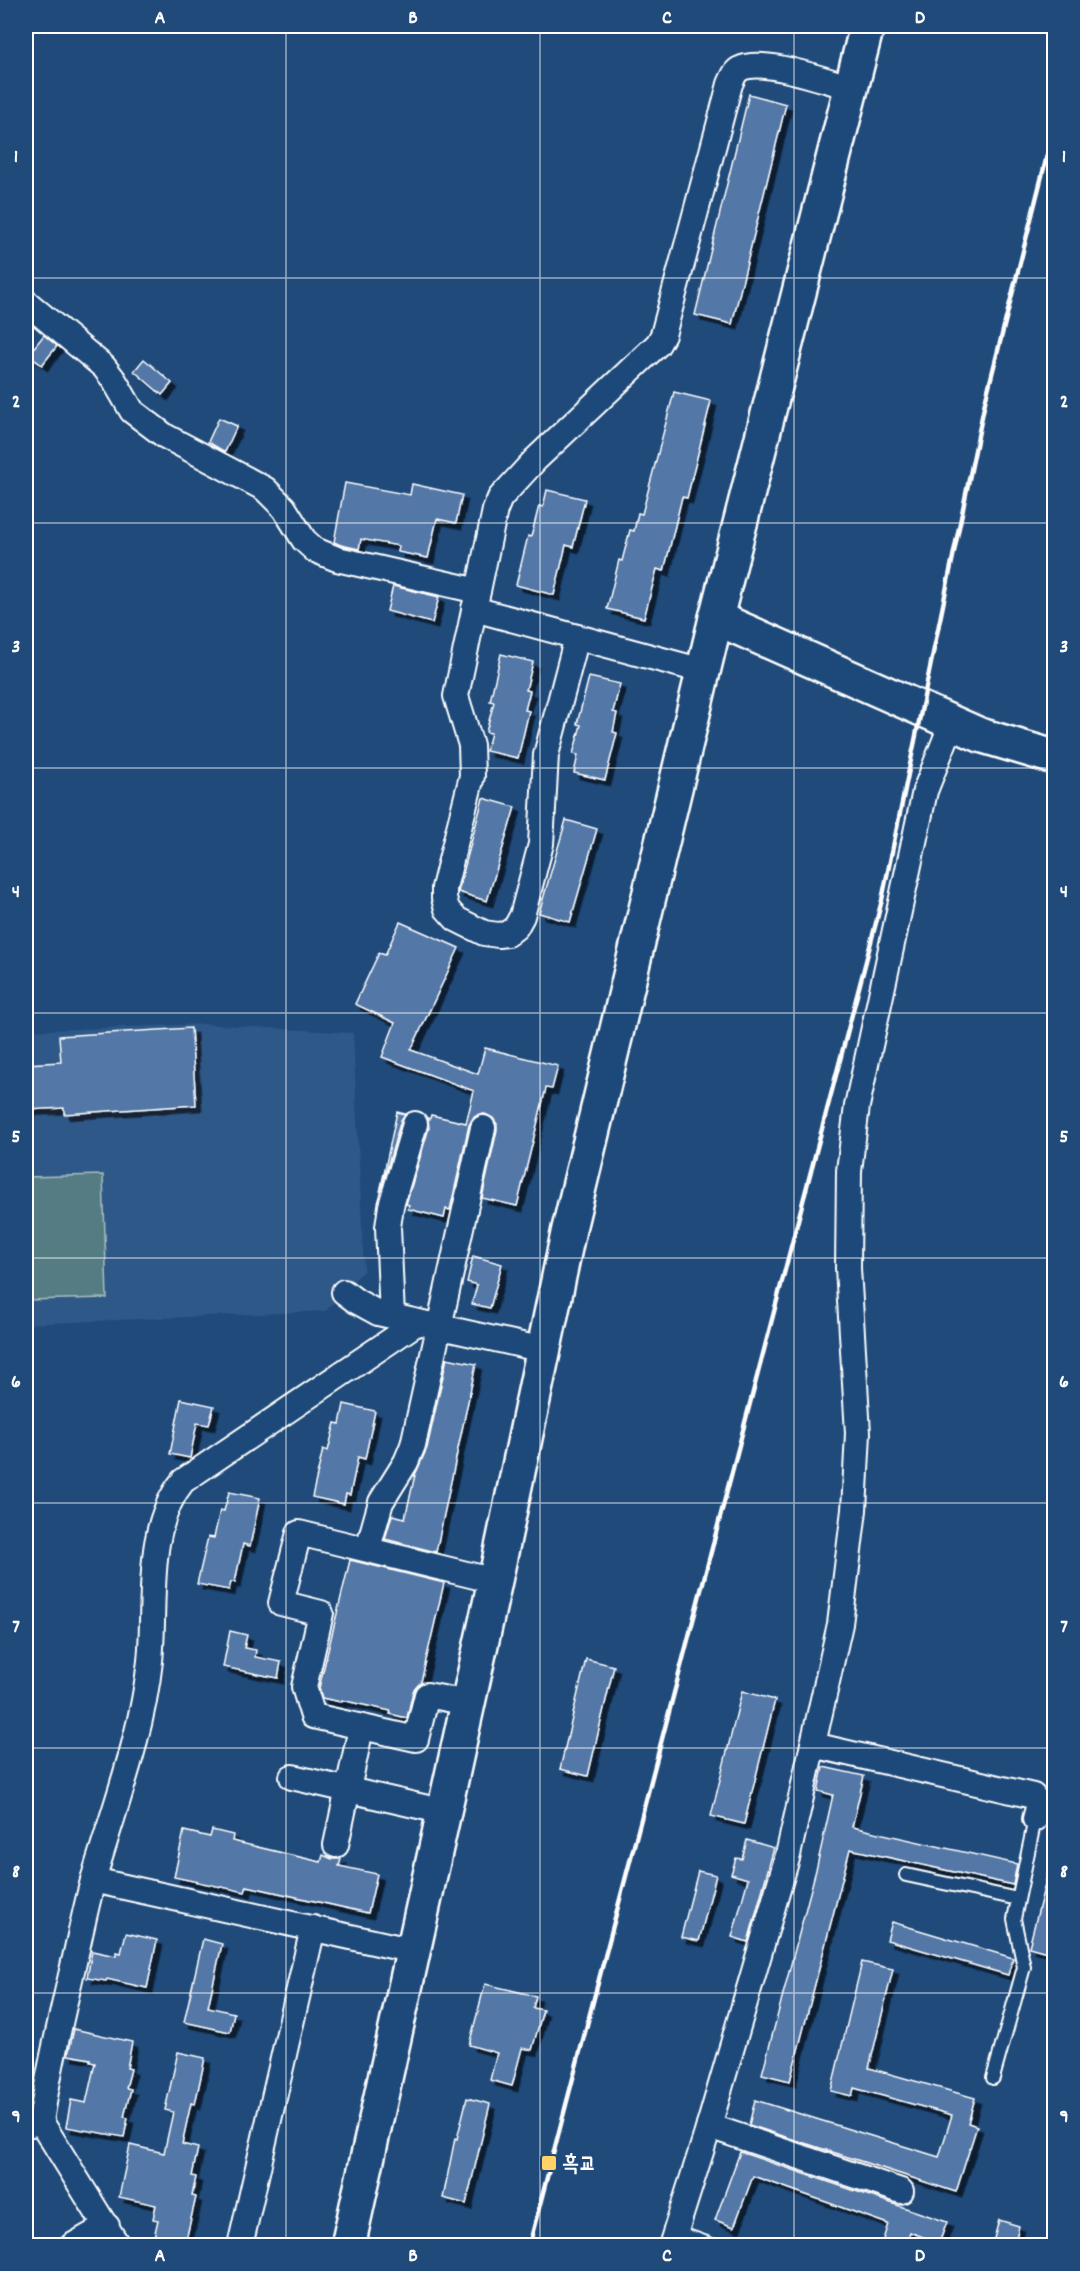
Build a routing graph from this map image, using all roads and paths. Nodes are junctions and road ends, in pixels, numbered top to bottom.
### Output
1 (867, 26) edge
2 (850, 87) junction
3 (26, 302) edge
4 (476, 600) junction
5 (716, 618) junction
6 (577, 637) junction
7 (703, 671) junction
8 (952, 723) junction
9 (1054, 757) edge
10 (415, 1124) dead end
11 (483, 1128) dead end
12 (344, 1292) dead end
13 (392, 1316) junction
14 (430, 1325) junction
15 (544, 1350) junction
16 (368, 1548) junction
17 (495, 1581) junction
18 (468, 1703) junction
19 (361, 1728) junction
20 (813, 1745) junction
21 (292, 1777) dead end
22 (347, 1790) junction
23 (445, 1812) junction
24 (1035, 1820) joint
25 (336, 1845) dead end
26 (906, 1875) dead end
27 (93, 1880) junction
28 (1018, 1899) junction
29 (313, 1928) junction
30 (414, 1951) junction
31 (993, 2078) dead end
32 (33, 2124) edge
33 (709, 2126) junction
34 (900, 2191) dead end
35 (112, 2236) edge
36 (673, 2239) edge
37 (72, 2246) edge
38 (240, 2246) edge
39 (348, 2246) edge
40 (715, 2246) edge

1 - 2 main road
2 - 4 street
2 - 5 main road
3 - 4 street
4 - 6 street
4 - 6 street
5 - 7 main road
5 - 8 main road
6 - 7 street
7 - 15 main road
8 - 9 main road
8 - 20 street
10 - 13 street
11 - 14 street
12 - 13 street
13 - 14 street
14 - 15 street
14 - 16 street
14 - 27 street
15 - 17 main road
16 - 17 street
16 - 19 street
17 - 18 main road
18 - 19 street
18 - 23 main road
19 - 22 street
20 - 24 street
20 - 33 street
21 - 22 street
22 - 23 street
22 - 25 street
23 - 30 main road
24 - 28 lane
26 - 28 lane
27 - 29 street
27 - 32 street
28 - 31 lane
29 - 30 street
29 - 38 street
30 - 39 main road
32 - 35 street
33 - 34 street
33 - 36 street
35 - 37 street
36 - 40 lane

